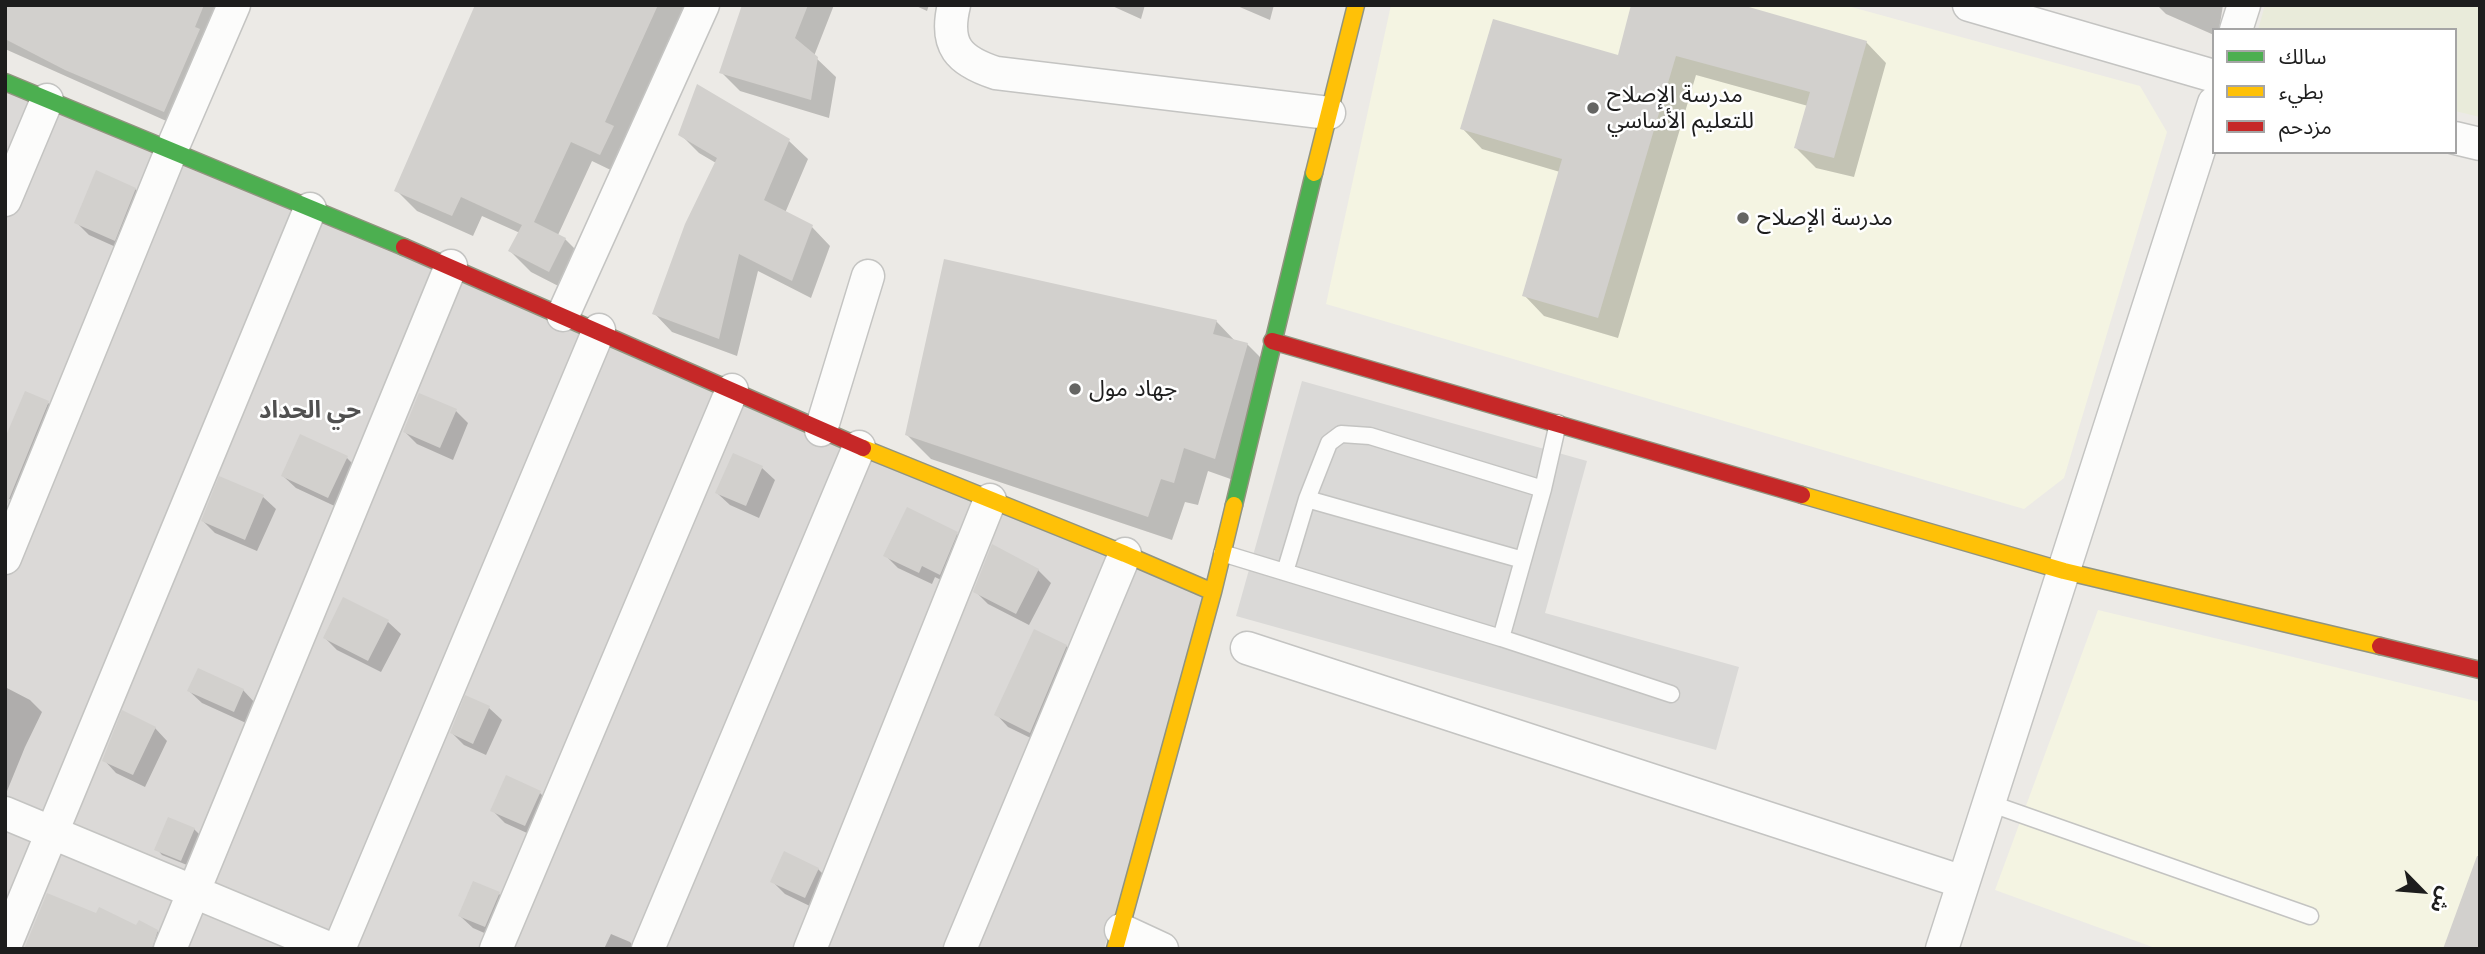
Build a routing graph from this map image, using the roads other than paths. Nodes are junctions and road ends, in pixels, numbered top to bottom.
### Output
1 (234, 5) edge
2 (703, 5) edge
3 (954, 5) edge
4 (1356, 5) edge
5 (1969, 5) edge
6 (2244, 5) edge
7 (2069, 19) edge
8 (2237, 28) edge
9 (2212, 75) edge
10 (5, 82) edge
11 (47, 100) junction
12 (2212, 109) edge
13 (1329, 113) junction
14 (2457, 138) edge
15 (2480, 144) edge
16 (172, 150) junction
17 (5, 200) edge
18 (310, 209) junction
19 (451, 266) junction
20 (868, 276) dead end
21 (563, 315) junction
22 (599, 331) junction
23 (1272, 341) junction
24 (732, 390) junction
25 (1558, 424) junction
26 (821, 430) junction
27 (859, 447) junction
28 (1543, 489) junction
29 (1307, 499) junction
30 (990, 500) junction
31 (1222, 553) junction
32 (1125, 554) junction
33 (5, 558) edge
34 (1523, 560) junction
35 (2064, 571) junction
36 (1285, 572) junction
37 (1213, 592) junction
38 (1501, 638) junction
39 (1247, 648) dead end
40 (2480, 670) edge
41 (1671, 694) dead end
42 (1989, 803) junction
43 (5, 813) edge
44 (53, 833) junction
45 (1964, 882) junction
46 (194, 892) junction
47 (2309, 916) dead end
48 (1118, 939) edge
49 (5, 946) edge
50 (170, 949) edge
51 (331, 949) edge
52 (340, 949) edge
53 (496, 949) edge
54 (648, 949) edge
55 (810, 949) edge
56 (960, 949) edge
57 (1162, 949) edge
58 (1942, 949) edge

1 - 16 street
2 - 21 street
3 - 13 street
4 - 13 street
5 - 7 street
6 - 8 street
7 - 9 street
10 - 11 street
11 - 16 street
11 - 17 street
12 - 35 street
13 - 23 street
14 - 15 street
16 - 18 street
16 - 33 street
18 - 19 street
18 - 44 street
19 - 21 street
19 - 46 street
20 - 26 street
21 - 22 street
22 - 24 street
22 - 52 street
23 - 25 street
23 - 31 street
24 - 26 street
24 - 53 street
25 - 28 lane
25 - 35 street
26 - 27 street
27 - 30 street
27 - 54 street
28 - 29 lane
28 - 34 lane
29 - 34 lane
29 - 36 lane
30 - 32 street
30 - 55 street
31 - 36 lane
31 - 37 street
32 - 37 street
32 - 56 street
34 - 38 lane
35 - 40 street
35 - 42 street
36 - 38 lane
37 - 48 street
38 - 41 lane
39 - 45 street
42 - 45 street
42 - 47 lane
43 - 44 street
44 - 46 street
44 - 49 street
45 - 58 street
46 - 50 street
46 - 51 street
48 - 57 street

